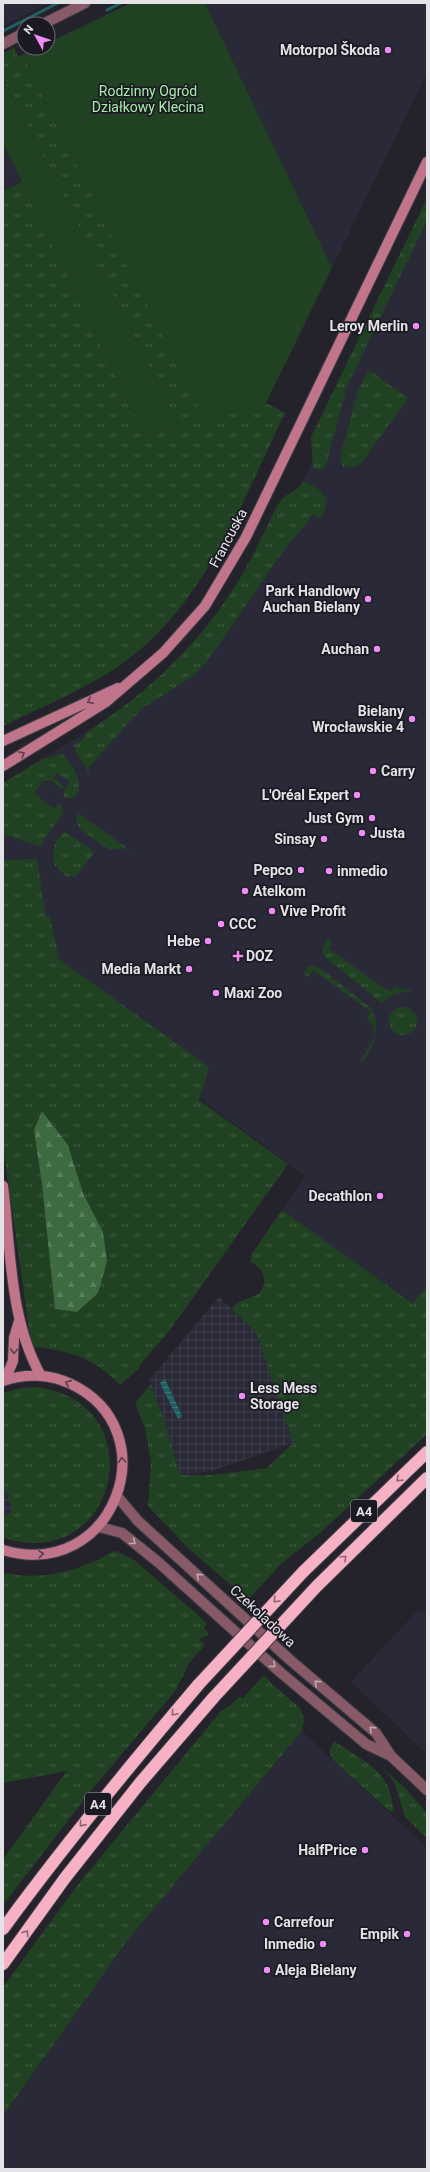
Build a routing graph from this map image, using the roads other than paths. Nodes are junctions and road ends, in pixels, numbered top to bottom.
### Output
1 (85, 3) edge
2 (56, 17) edge
3 (16, 37) edge
4 (3, 44) edge
5 (427, 162) edge
6 (125, 685) junction
7 (3, 741) edge
8 (3, 766) edge
9 (3, 1186) edge
10 (18, 1321) junction
11 (41, 1376) junction
12 (4, 1381) edge
13 (427, 1452) edge
14 (427, 1478) edge
15 (117, 1496) junction
16 (98, 1527) junction
17 (3, 1550) edge
18 (390, 1756) junction
19 (427, 1790) edge
20 (3, 1929) edge
21 (3, 1964) edge

1 - 2 street
3 - 4 street
5 - 6 main road, Francuska
6 -> 7 main road
8 -> 6 main road
9 - 10 main road
10 - 11 main road
10 -> 12 main road
11 - 12 main road
15 -> 11 main road
13 -> 20 highway, A4, bridge
21 -> 14 highway, A4, bridge
15 - 16 main road
18 -> 15 street, Czekoladowa
17 -> 16 main road
16 -> 18 street, Czekoladowa
18 - 19 street, Czekoladowa

